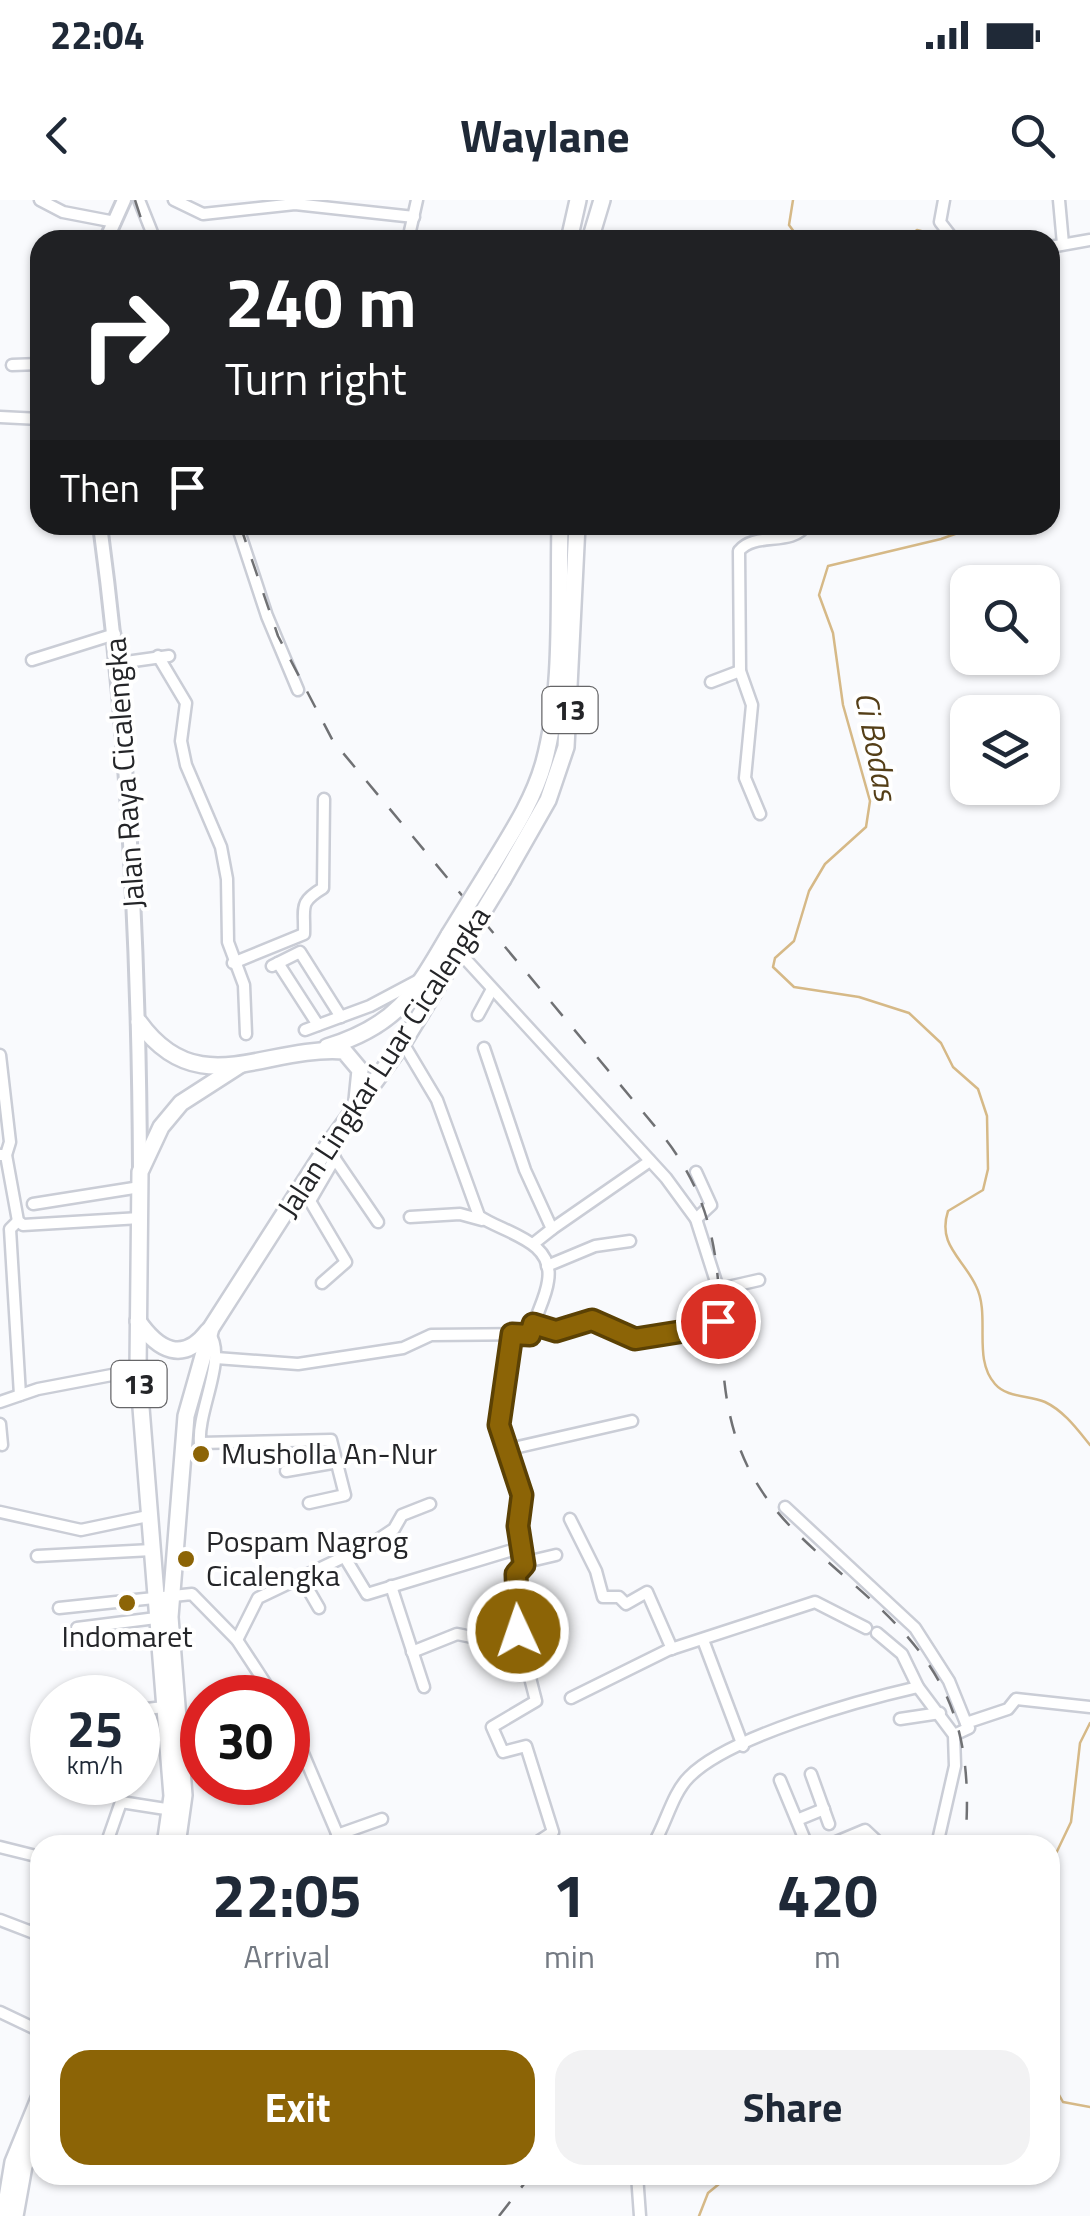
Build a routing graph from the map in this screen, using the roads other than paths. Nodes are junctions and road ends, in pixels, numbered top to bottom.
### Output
1 (40, 200) edge
2 (124, 200) edge
3 (138, 200) edge
4 (174, 200) edge
5 (417, 200) edge
6 (578, 200) edge
7 (602, 200) edge
8 (944, 200) edge
9 (1059, 200) edge
10 (414, 217) junction
11 (115, 222) junction
12 (111, 230) edge
13 (150, 230) edge
14 (411, 230) edge
15 (571, 230) edge
16 (593, 230) edge
17 (946, 230) edge
18 (1090, 240) edge
19 (1060, 244) edge
20 (1063, 244) junction
21 (30, 365) edge
22 (12, 366) dead end
23 (0, 417) edge
24 (30, 418) edge
25 (101, 535) edge
26 (240, 535) edge
27 (560, 535) edge
28 (577, 535) edge
29 (797, 535) edge
30 (115, 634) junction
31 (32, 660) dead end
32 (119, 663) junction
33 (740, 671) junction
34 (711, 682) dead end
35 (298, 690) dead end
36 (324, 798) dead end
37 (760, 814) dead end
38 (496, 876) junction
39 (461, 947) junction
40 (234, 963) junction
41 (424, 978) junction
42 (491, 991) junction
43 (478, 1016) dead end
44 (341, 1017) junction
45 (139, 1022) junction
46 (318, 1025) junction
47 (305, 1030) dead end
48 (246, 1034) dead end
49 (402, 1044) junction
50 (484, 1048) dead end
51 (319, 1049) junction
52 (0, 1059) edge
53 (240, 1065) junction
54 (355, 1109) junction
55 (331, 1152) junction
56 (3, 1155) edge
57 (650, 1161) junction
58 (696, 1172) dead end
59 (140, 1179) junction
60 (33, 1204) dead end
61 (410, 1217) dead end
62 (140, 1218) junction
63 (696, 1219) junction
64 (483, 1220) junction
65 (18, 1221) junction
66 (378, 1222) dead end
67 (552, 1229) junction
68 (630, 1241) dead end
69 (533, 1244) junction
70 (547, 1266) junction
71 (0, 1274) edge
72 (14, 1274) junction
73 (759, 1280) dead end
74 (322, 1282) dead end
75 (718, 1288) junction
76 (138, 1321) junction
77 (533, 1324) junction
78 (210, 1331) junction
79 (512, 1334) junction
80 (216, 1358) junction
81 (138, 1370) junction
82 (20, 1395) junction
83 (0, 1402) edge
84 (632, 1421) dead end
85 (0, 1424) edge
86 (2, 1446) edge
87 (505, 1450) junction
88 (338, 1462) junction
89 (286, 1471) dead end
90 (309, 1504) dead end
91 (430, 1504) dead end
92 (785, 1507) dead end
93 (0, 1512) edge
94 (148, 1516) junction
95 (570, 1519) dead end
96 (519, 1548) junction
97 (152, 1550) junction
98 (556, 1554) dead end
99 (37, 1556) dead end
100 (344, 1556) junction
101 (524, 1565) junction
102 (301, 1577) junction
103 (391, 1586) junction
104 (172, 1594) junction
105 (155, 1596) junction
106 (59, 1608) dead end
107 (319, 1608) dead end
108 (156, 1618) junction
109 (517, 1620) junction
110 (76, 1628) dead end
111 (237, 1640) junction
112 (703, 1640) junction
113 (672, 1648) junction
114 (412, 1652) junction
115 (260, 1675) edge
116 (424, 1687) dead end
117 (918, 1688) junction
118 (571, 1698) dead end
119 (1090, 1706) edge
120 (160, 1708) edge
121 (164, 1708) junction
122 (940, 1713) junction
123 (900, 1719) dead end
124 (966, 1723) junction
125 (954, 1735) junction
126 (743, 1746) junction
127 (310, 1770) edge
128 (810, 1774) dead end
129 (780, 1780) dead end
130 (824, 1809) junction
131 (172, 1810) junction
132 (382, 1819) dead end
133 (797, 1820) junction
134 (829, 1824) dead end
135 (109, 1835) edge
136 (167, 1835) edge
137 (179, 1835) edge
138 (338, 1835) edge
139 (350, 1835) edge
140 (548, 1835) edge
141 (658, 1835) edge
142 (803, 1835) edge
143 (939, 1835) edge
144 (0, 1847) edge
145 (30, 1854) edge
146 (0, 1920) edge
147 (30, 1932) edge
148 (0, 2012) edge
149 (30, 2026) edge
150 (30, 2120) edge
151 (30, 2150) edge
152 (638, 2185) edge
153 (4, 2216) edge
154 (15, 2216) edge
155 (640, 2216) edge

1 - 11 street
2 - 11 main road
3 - 13 street
4 - 10 street
5 - 10 street
6 - 15 highway
7 - 16 highway
8 - 17 street
9 - 20 street
10 - 14 street
11 - 12 main road
18 - 20 street
19 - 20 street
21 - 22 street
23 - 24 street
25 - 30 main road, Jalan Raya Cicalengka
26 - 35 street
27 - 38 highway, Jalan Lingkar Luar Cicalengka / 13
28 - 38 highway, Jalan Lingkar Luar Cicalengka / 13
29 - 33 street
30 - 31 street
30 - 32 main road, Jalan Raya Cicalengka
32 - 40 street
32 - 45 main road, Jalan Raya Cicalengka
33 - 34 street
33 - 37 street
36 - 40 street
38 - 39 highway, Jalan Lingkar Luar Cicalengka / 13, bridge
38 - 41 highway, Jalan Lingkar Luar Cicalengka / 13, bridge
39 - 42 street
39 - 49 highway, Jalan Lingkar Luar Cicalengka / 13
40 - 48 street
41 - 44 street
41 - 51 highway, Jalan Lingkar Luar Cicalengka / 13
42 - 43 street
42 - 57 street
44 - 46 street
44 - 46 street
45 - 53 highway
45 - 59 main road, Jalan Raya Cicalengka
46 - 47 street
49 - 54 highway, Jalan Lingkar Luar Cicalengka / 13
49 - 64 street
50 - 67 street
51 - 53 highway, 13
51 - 54 highway
52 - 56 street
53 - 59 highway, 13
54 - 55 highway, Jalan Lingkar Luar Cicalengka / 13
55 - 66 street
55 - 74 street
55 - 78 highway, Jalan Lingkar Luar Cicalengka / 13
56 - 65 street
57 - 63 street
57 - 67 street
58 - 63 street
59 - 60 street
59 - 62 highway, 13
61 - 64 street
62 - 65 street
62 - 76 highway, 13
63 - 75 street
64 - 69 street
65 - 72 street
67 - 69 street
68 - 70 street
69 - 70 street
70 - 77 street
71 - 72 street
72 - 82 street
73 - 75 street
75 - 77 street
76 - 78 highway
76 - 81 highway, 13
77 - 79 street
78 - 80 street
78 - 104 highway, Jalan Lingkar Luar Cicalengka / 13
79 - 80 street
79 - 87 street
80 - 88 street
81 - 82 street
81 - 94 highway, 13
82 - 83 street
84 - 87 street
85 - 86 street
87 - 96 street
88 - 89 street
88 - 90 street
91 - 100 street
92 - 124 street
93 - 94 street
94 - 97 highway, 13
95 - 113 street
96 - 101 street
96 - 103 street
97 - 99 street
97 - 105 highway, 13
98 - 101 street
100 - 102 street
100 - 103 street
101 - 109 street
102 - 107 street
102 - 111 street
103 - 114 street
104 - 105 street
104 - 111 street
104 - 137 highway, 13
105 - 106 street
105 - 108 highway, 13
108 - 110 street
108 - 121 highway, 13
109 - 114 street
109 - 140 street
111 - 115 street
112 - 113 street
112 - 117 street
112 - 126 street
113 - 118 street
114 - 116 street
117 - 122 street
117 - 126 street
119 - 124 street
120 - 121 street
121 - 131 highway, 13
122 - 123 street
122 - 125 street
124 - 125 street
125 - 143 street
126 - 141 street
127 - 138 street
128 - 130 street
129 - 133 street
130 - 133 street
130 - 134 street
131 - 135 street
131 - 136 highway, 13
132 - 139 street
133 - 142 street
144 - 145 street
146 - 147 street
148 - 149 street
150 - 153 highway
151 - 154 highway
152 - 155 street

